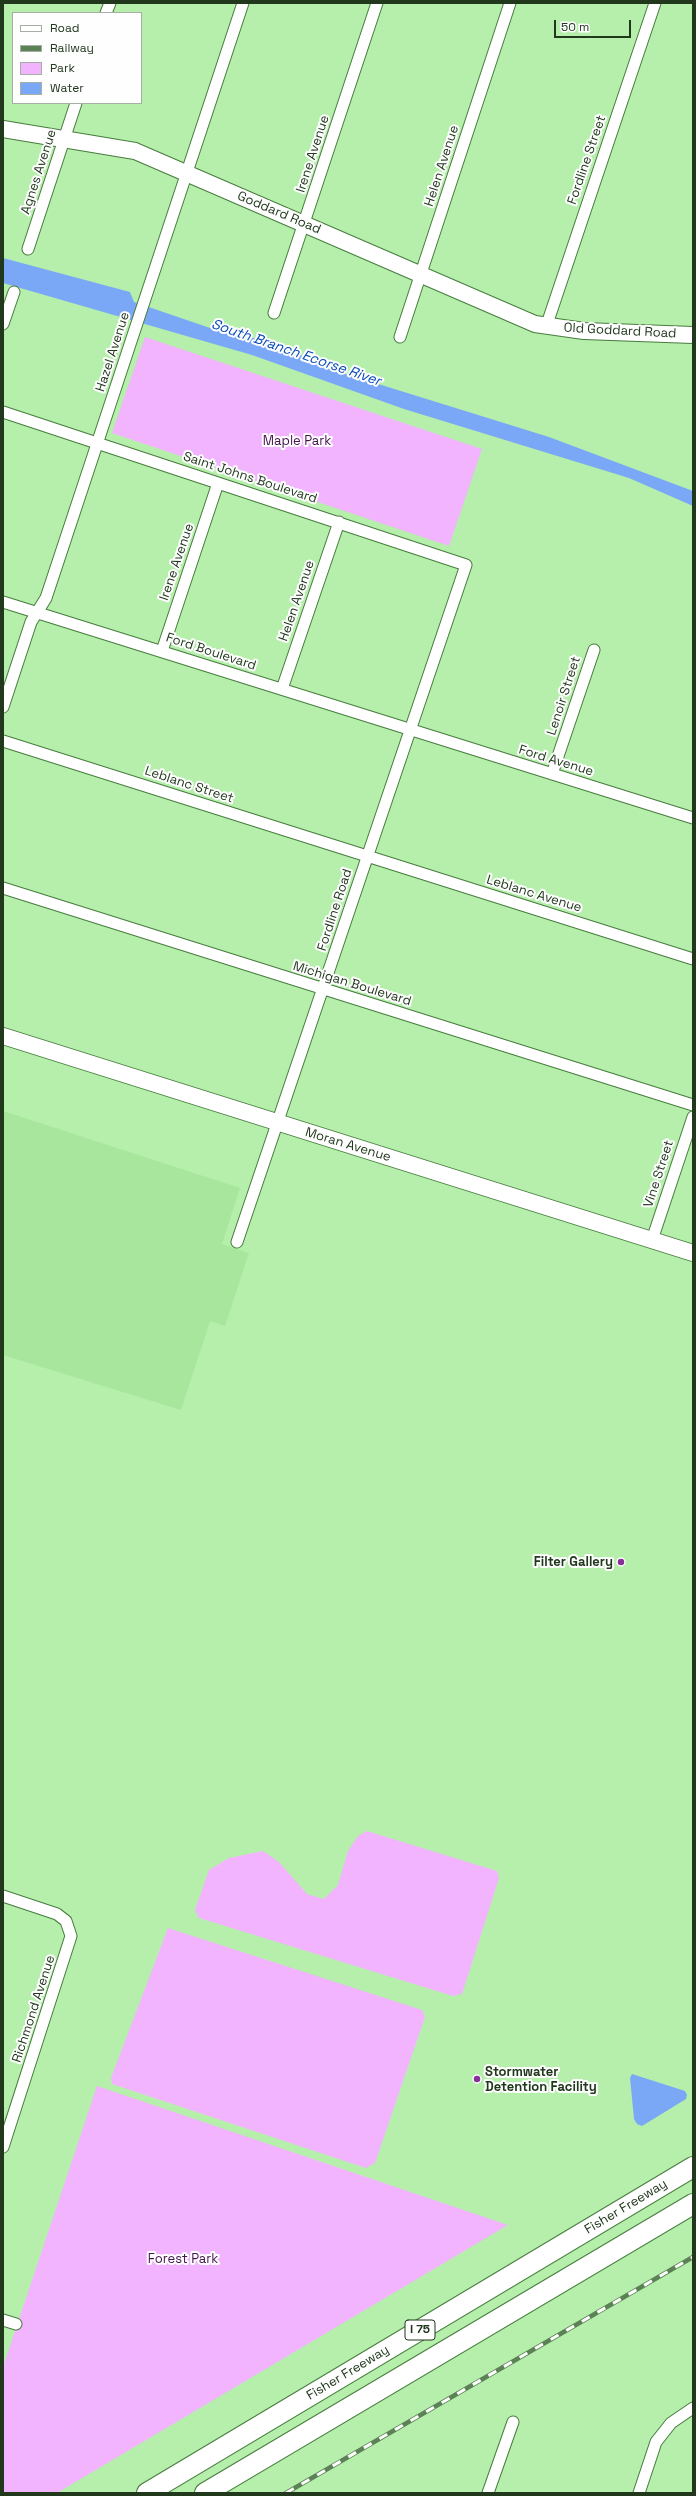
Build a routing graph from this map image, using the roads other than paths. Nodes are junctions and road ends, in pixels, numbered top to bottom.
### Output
1 (243, 3) edge
2 (377, 3) edge
3 (510, 3) edge
4 (655, 3) edge
5 (76, 104) edge
6 (3, 129) edge
7 (64, 139) junction
8 (186, 174) junction
9 (303, 224) junction
10 (28, 249) dead end
11 (421, 274) junction
12 (14, 292) dead end
13 (274, 312) dead end
14 (3, 324) edge
15 (546, 327) junction
16 (693, 335) edge
17 (400, 337) dead end
18 (3, 412) edge
19 (98, 443) junction
20 (218, 483) junction
21 (339, 522) junction
22 (460, 586) joint
23 (3, 602) edge
24 (37, 613) junction
25 (594, 650) dead end
26 (162, 651) junction
27 (282, 689) junction
28 (3, 707) edge
29 (410, 730) junction
30 (3, 741) edge
31 (552, 774) junction
32 (693, 818) edge
33 (367, 857) junction
34 (3, 888) edge
35 (693, 959) edge
36 (323, 990) junction
37 (3, 1036) edge
38 (693, 1106) edge
39 (693, 1117) edge
40 (279, 1123) junction
41 (652, 1240) junction
42 (237, 1242) dead end
43 (693, 1253) edge
44 (3, 1896) edge
45 (3, 2147) edge
46 (693, 2167) edge
47 (693, 2204) edge
48 (3, 2320) edge
49 (16, 2324) dead end
50 (693, 2408) edge
51 (513, 2422) dead end
52 (147, 2493) edge
53 (205, 2493) edge
54 (488, 2493) edge
55 (639, 2493) edge

1 - 8 street, Hazel Avenue
2 - 9 street, Irene Avenue
3 - 11 street, Helen Avenue
4 - 15 street, Fordline Street
5 - 7 street, Agnes Avenue
6 - 7 street, Goddard Road
7 - 8 street, Goddard Road
7 - 10 street, Agnes Avenue
8 - 9 street, Goddard Road
8 - 19 street, Hazel Avenue
9 - 11 street, Goddard Road
9 - 13 street, Irene Avenue
11 - 15 street, Goddard Road
11 - 17 street, Helen Avenue
12 - 14 street
15 - 16 street, Old Goddard Road
18 - 19 street, Saint Johns Boulevard
19 - 20 street, Saint Johns Boulevard
19 - 24 street, Hazel Avenue
20 - 21 street, Saint Johns Boulevard
20 - 26 street, Irene Avenue
21 - 22 street, Saint Johns Boulevard
21 - 27 street, Helen Avenue
22 - 29 street, Fordline Road
23 - 24 street, Ford Boulevard
24 - 26 street, Ford Boulevard
24 - 28 street, Hazel Avenue
25 - 31 street, Lenoir Street
26 - 27 street, Ford Boulevard
27 - 29 street, Ford Boulevard
29 - 31 street, Ford Avenue
29 - 33 street, Fordline Road
30 - 33 street, Leblanc Street
31 - 32 street, Ford Avenue
33 - 35 street, Leblanc Avenue
33 - 36 street, Fordline Road
34 - 36 street, Michigan Boulevard
36 - 38 street, Michigan Boulevard
36 - 40 street, Fordline Road
37 - 40 street, Moran Avenue
39 - 41 street, Vine Street
40 - 41 street, Moran Avenue
40 - 42 street, Fordline Road
41 - 43 street, Moran Avenue
44 - 45 street, Richmond Avenue
46 - 52 highway, Fisher Freeway / I 75
47 - 53 highway, I 75
48 - 49 street
50 - 55 street
51 - 54 street

